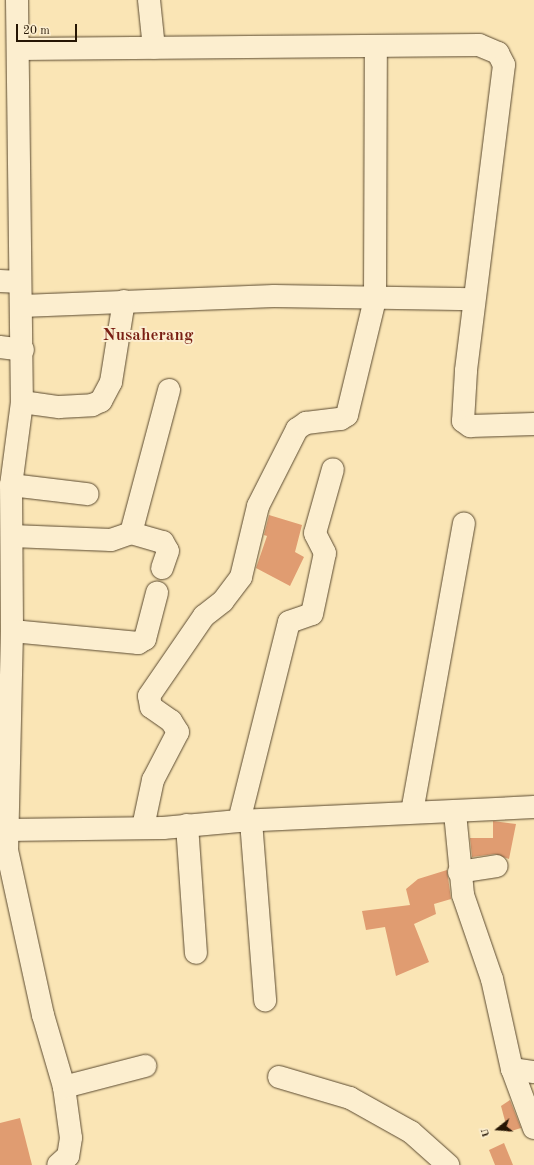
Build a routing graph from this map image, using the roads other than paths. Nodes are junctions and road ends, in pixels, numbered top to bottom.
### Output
1 (17, 0) edge
2 (149, 0) edge
3 (376, 46) junction
4 (154, 48) junction
5 (18, 49) junction
6 (10, 281) edge
7 (375, 299) junction
8 (474, 299) junction
9 (124, 301) junction
10 (22, 306) junction
11 (0, 347) edge
12 (23, 350) junction
13 (169, 390) dead end
14 (22, 402) junction
15 (534, 424) edge
16 (333, 469) dead end
17 (11, 485) junction
18 (87, 494) dead end
19 (464, 524) dead end
20 (131, 533) junction
21 (12, 536) junction
22 (162, 568) dead end
23 (157, 593) dead end
24 (5, 595) edge
25 (12, 631) junction
26 (534, 808) edge
27 (412, 812) junction
28 (455, 813) junction
29 (245, 821) junction
30 (187, 825) junction
31 (143, 827) junction
32 (6, 830) junction
33 (497, 866) dead end
34 (459, 872) junction
35 (196, 953) dead end
36 (265, 1000) dead end
37 (145, 1066) dead end
38 (512, 1070) junction
39 (534, 1072) edge
40 (279, 1077) dead end
41 (64, 1087) junction
42 (534, 1128) edge
43 (58, 1165) edge
44 (448, 1165) edge

1 - 5 street
2 - 4 street
3 - 4 street
3 - 7 street
3 - 8 street
4 - 5 street
5 - 6 street
6 - 10 street
7 - 8 street
7 - 9 street
7 - 31 street
8 - 15 street
9 - 10 street
9 - 14 street
10 - 12 street
11 - 12 street
12 - 14 street
13 - 20 street
14 - 17 street
16 - 29 street
17 - 18 street
17 - 21 street
19 - 27 street
20 - 21 street
20 - 22 street
21 - 24 street
23 - 25 street
24 - 25 street
25 - 32 street
26 - 28 street
27 - 28 street
27 - 29 street
28 - 34 street
29 - 30 street
29 - 36 street
30 - 31 street
30 - 35 street
31 - 32 street
32 - 41 street
33 - 34 street
34 - 38 street
37 - 41 street
38 - 39 street
38 - 42 street
40 - 44 street
41 - 43 street

